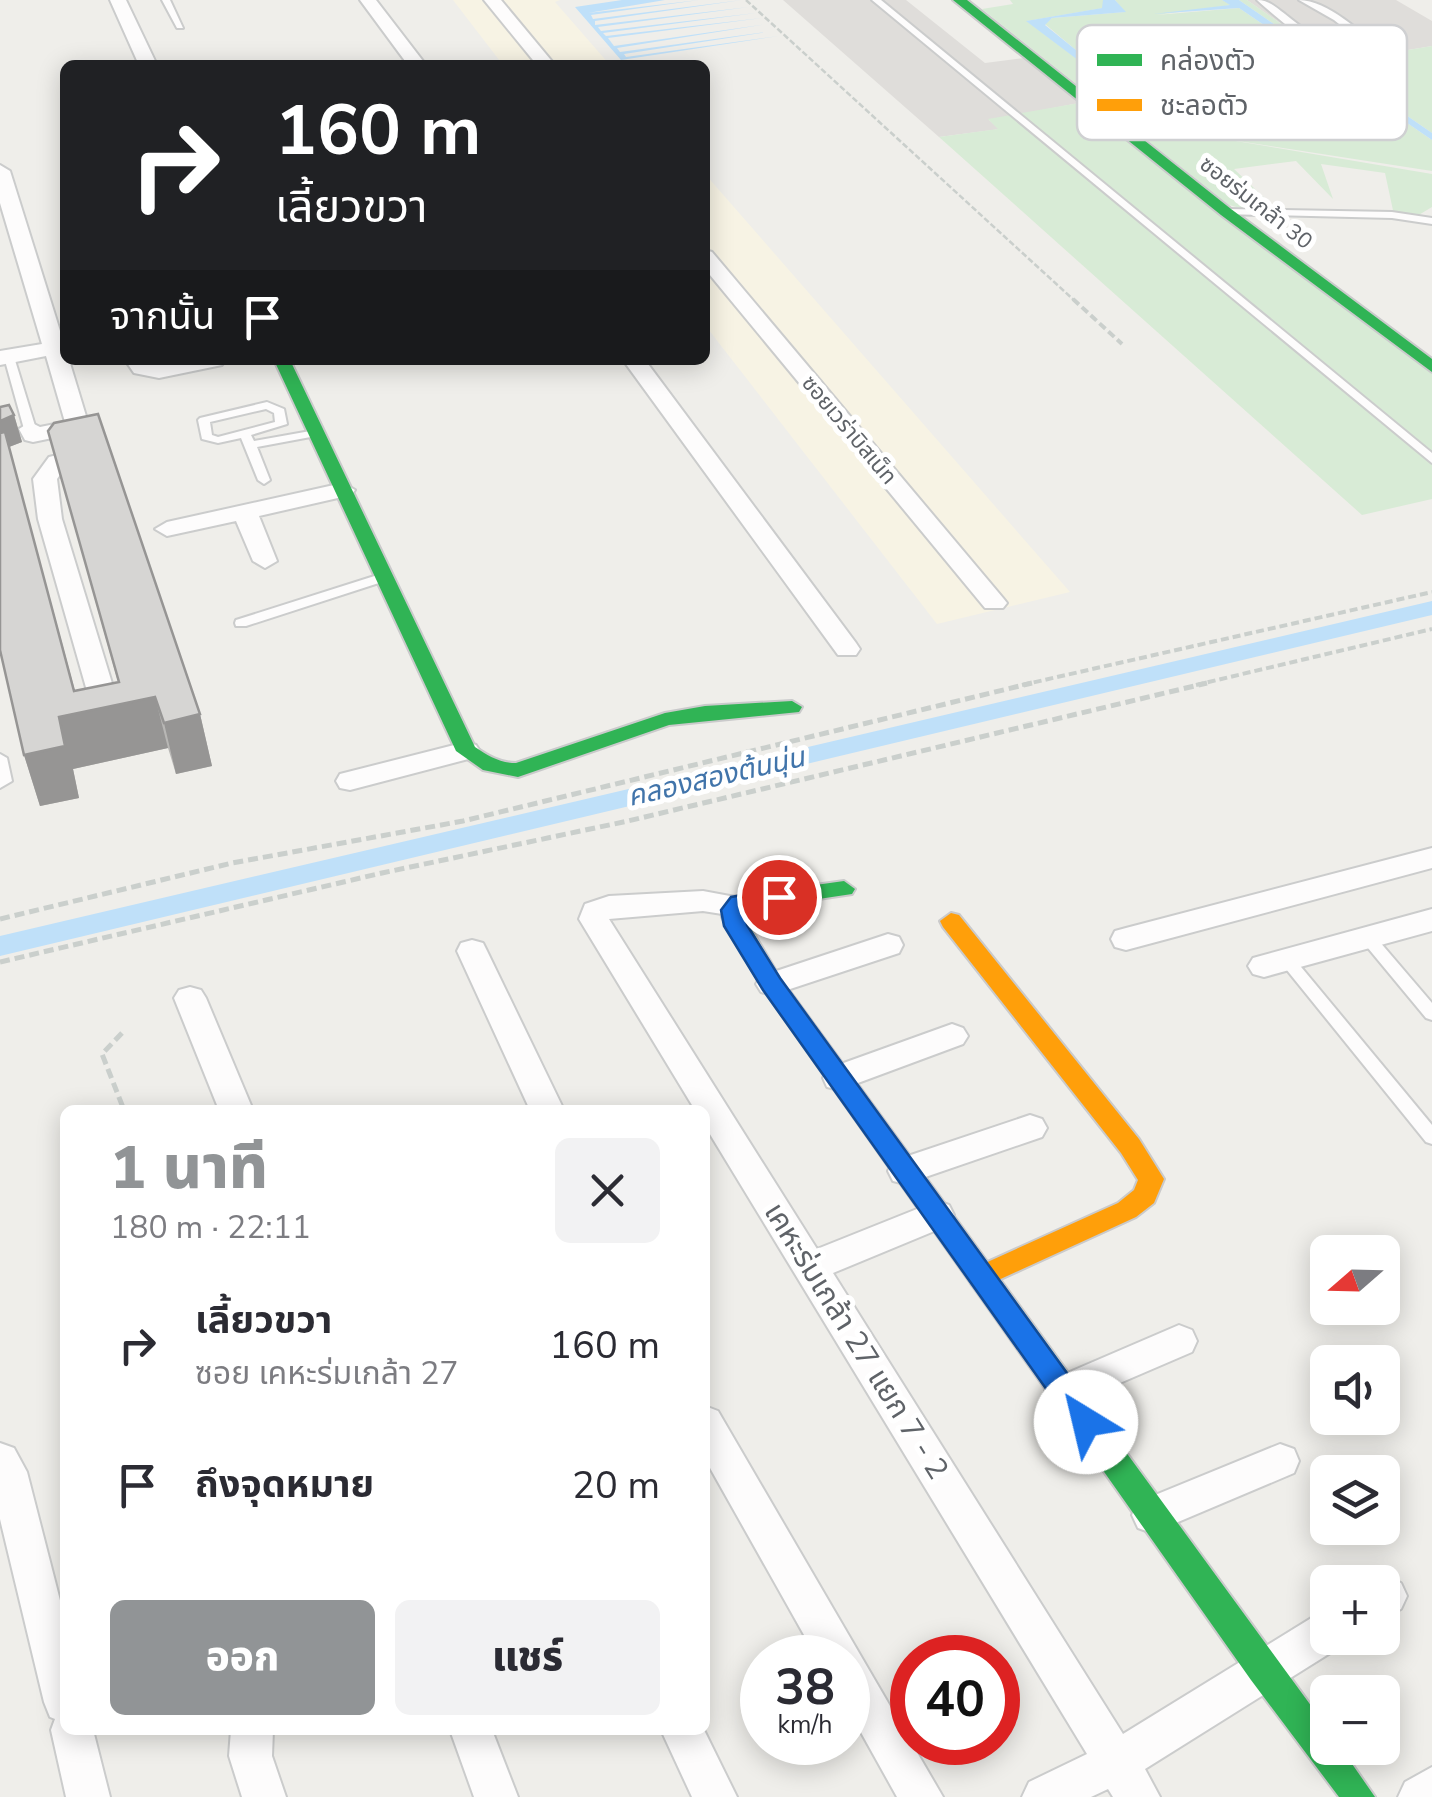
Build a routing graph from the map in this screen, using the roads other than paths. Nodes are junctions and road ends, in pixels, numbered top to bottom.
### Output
1 (118, 0) edge
2 (166, 0) edge
3 (368, 0) edge
4 (492, 0) edge
5 (876, 0) edge
6 (959, 0) edge
7 (1261, 0) edge
8 (1303, 0) edge
9 (1298, 25) edge
10 (1345, 25) edge
11 (180, 26) dead end
12 (146, 60) edge
13 (413, 60) edge
14 (542, 60) edge
15 (1077, 94) edge
16 (1135, 140) edge
17 (0, 171) edge
18 (1226, 212) junction
19 (1432, 221) edge
20 (710, 262) edge
21 (55, 348) junction
22 (5, 358) edge
23 (140, 365) edge
24 (189, 365) edge
25 (284, 365) edge
26 (638, 365) edge
27 (1432, 367) edge
28 (32, 432) joint
29 (316, 434) junction
30 (248, 440) junction
31 (72, 444) junction
32 (1432, 459) edge
33 (264, 480) dead end
34 (343, 490) junction
35 (245, 512) junction
36 (167, 529) dead end
37 (265, 561) dead end
38 (384, 577) junction
39 (994, 603) dead end
40 (241, 623) dead end
41 (847, 650) dead end
42 (792, 706) dead end
43 (112, 727) edge
44 (466, 752) junction
45 (0, 758) edge
46 (350, 781) dead end
47 (0, 783) edge
48 (1432, 858) edge
49 (844, 889) dead end
50 (735, 906) junction
51 (950, 920) dead end
52 (1432, 920) edge
53 (1368, 938) junction
54 (1126, 940) dead end
55 (888, 945) dead end
56 (472, 951) dead end
57 (1275, 963) joint
58 (772, 984) junction
59 (190, 998) dead end
60 (1432, 1014) edge
61 (952, 1036) dead end
62 (839, 1078) junction
63 (234, 1105) edge
64 (545, 1105) edge
65 (709, 1105) edge
66 (710, 1106) edge
67 (1030, 1128) dead end
68 (1432, 1137) edge
69 (906, 1171) junction
70 (937, 1215) junction
71 (810, 1267) junction
72 (981, 1277) junction
73 (1180, 1342) dead end
74 (1064, 1390) junction
75 (710, 1432) edge
76 (1280, 1461) dead end
77 (4, 1466) edge
78 (1152, 1515) junction
79 (827, 1635) edge
80 (1310, 1641) edge
81 (1262, 1669) junction
82 (60, 1683) edge
83 (870, 1708) edge
84 (73, 1735) edge
85 (251, 1735) edge
86 (473, 1735) edge
87 (684, 1735) edge
88 (1128, 1780) edge
89 (1432, 1789) edge
90 (88, 1797) edge
91 (264, 1797) edge
92 (496, 1797) edge
93 (714, 1797) edge
94 (921, 1797) edge
95 (1044, 1797) edge
96 (1360, 1797) edge
97 (1420, 1797) edge

1 - 12 street
2 - 11 lane
3 - 13 street
4 - 14 street
5 - 32 lane
6 - 15 street, ซอยร่มเกล้า 30
7 - 9 lane
8 - 10 lane
16 - 18 street, ซอยร่มเกล้า 30
17 - 21 street
18 - 19 lane
18 - 27 street, ซอยร่มเกล้า 30
20 - 39 street, ซอยเวร่าบิสเน็ท
21 - 22 street
21 - 31 street
22 - 28 lane
23 - 24 street
25 - 29 street
26 - 41 street
28 - 31 street
29 - 30 lane
29 - 34 street
30 - 30 lane
30 - 33 lane
31 - 43 street
34 - 35 street
34 - 38 street
35 - 36 street
35 - 37 street
38 - 40 lane
38 - 44 street
42 - 44 street
44 - 46 street
45 - 47 lane
48 - 54 street
49 - 50 street
50 - 58 street
50 - 65 street, เคหะร่มเกล้า 27 แยก 7 - 2
51 - 72 street
52 - 53 street
53 - 57 street
53 - 60 lane
55 - 58 street
56 - 64 street
57 - 68 lane
58 - 62 street
59 - 63 street
61 - 62 street
62 - 69 street
66 - 71 street, เคหะร่มเกล้า 27 แยก 7 - 2
67 - 69 street
69 - 70 street
70 - 71 street
70 - 72 street
71 - 88 street, เคหะร่มเกล้า 27 แยก 7 - 2
72 - 74 street
73 - 74 street
74 - 78 street
75 - 79 street
76 - 78 street
77 - 82 street
78 - 81 street
80 - 81 street
81 - 88 street
81 - 96 street
83 - 94 street
84 - 90 street
85 - 91 street
86 - 92 street
87 - 93 street
88 - 95 street
89 - 97 street

